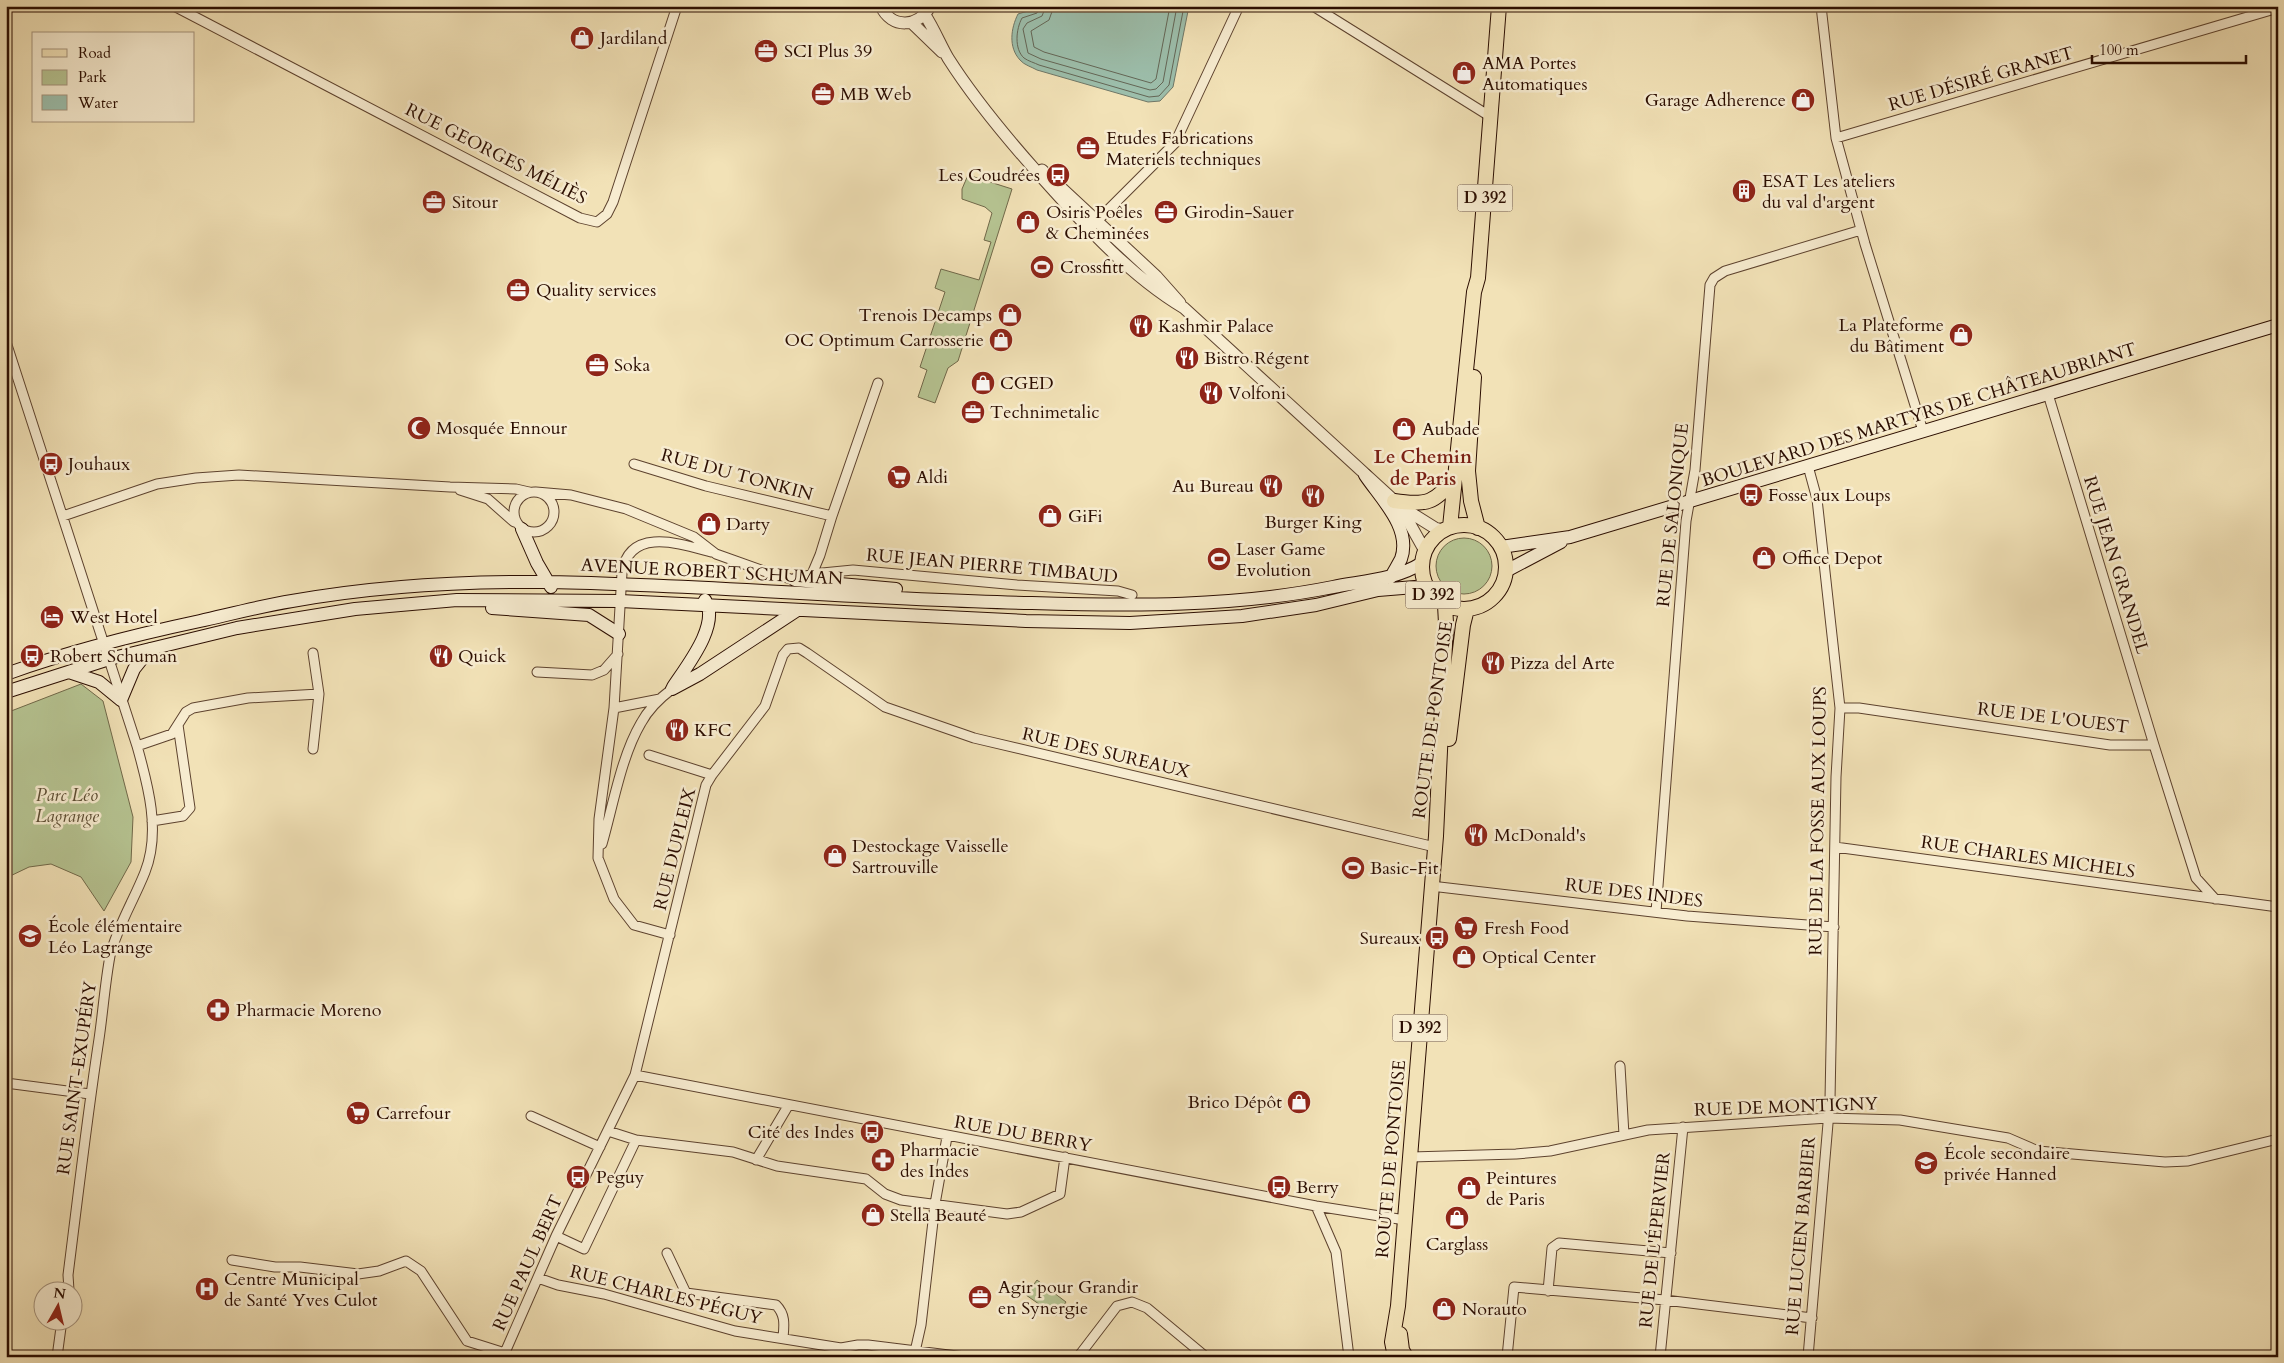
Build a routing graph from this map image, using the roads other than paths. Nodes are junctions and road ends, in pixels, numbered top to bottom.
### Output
1 (174, 6) edge
2 (677, 6) edge
3 (880, 6) edge
4 (1238, 6) edge
5 (1313, 6) edge
6 (1499, 6) edge
7 (1821, 6) edge
8 (184, 8) edge
9 (2278, 8) edge
10 (927, 10) edge
11 (912, 23) junction
12 (948, 58) junction
13 (1491, 117) junction
14 (1836, 138) junction
15 (1093, 225) junction
16 (1861, 230) junction
17 (1478, 278) junction
18 (2278, 325) edge
19 (6, 342) edge
20 (878, 383) dead end
21 (2048, 394) junction
22 (1923, 431) junction
23 (634, 464) dead end
24 (1808, 466) junction
25 (1365, 475) junction
26 (1455, 476) junction
27 (450, 487) junction
28 (533, 492) junction
29 (1691, 501) junction
30 (1397, 504) junction
31 (63, 516) junction
32 (832, 516) junction
33 (520, 527) junction
34 (1478, 528) junction
35 (1447, 529) junction
36 (1570, 537) junction
37 (1501, 548) junction
38 (716, 554) junction
39 (1423, 557) junction
40 (1506, 571) junction
41 (812, 574) junction
42 (1391, 577) junction
43 (795, 580) junction
44 (548, 582) junction
45 (621, 585) junction
46 (1427, 586) junction
47 (697, 588) junction
48 (561, 600) junction
49 (620, 601) junction
50 (1135, 601) junction
51 (977, 602) junction
52 (422, 603) junction
53 (1445, 604) junction
54 (709, 606) junction
55 (1468, 609) junction
56 (796, 611) junction
57 (1104, 622) junction
58 (619, 634) junction
59 (104, 643) junction
60 (150, 649) junction
61 (788, 649) joint
62 (313, 653) dead end
63 (618, 654) junction
64 (109, 659) junction
65 (68, 671) junction
66 (537, 672) dead end
67 (6, 674) edge
68 (672, 689) junction
69 (6, 692) edge
70 (319, 694) junction
71 (660, 699) junction
72 (121, 700) junction
73 (614, 708) junction
74 (1840, 708) junction
75 (178, 726) junction
76 (2154, 745) junction
77 (136, 746) junction
78 (313, 749) dead end
79 (649, 755) dead end
80 (712, 775) junction
81 (152, 822) junction
82 (1436, 842) junction
83 (1835, 847) junction
84 (598, 858) junction
85 (1431, 886) junction
86 (2215, 899) junction
87 (2278, 907) edge
88 (1656, 912) junction
89 (1834, 927) junction
90 (670, 935) junction
91 (1620, 1066) dead end
92 (635, 1075) junction
93 (6, 1083) edge
94 (90, 1094) junction
95 (788, 1106) junction
96 (531, 1116) dead end
97 (1828, 1118) junction
98 (1682, 1127) junction
99 (608, 1131) junction
100 (1624, 1135) junction
101 (946, 1136) junction
102 (636, 1140) junction
103 (2278, 1140) edge
104 (600, 1147) junction
105 (1066, 1157) junction
106 (1411, 1157) junction
107 (756, 1160) junction
108 (935, 1204) junction
109 (1316, 1206) junction
110 (1405, 1220) junction
111 (556, 1236) junction
112 (668, 1253) dead end
113 (1672, 1253) junction
114 (232, 1260) dead end
115 (68, 1275) junction
116 (538, 1278) junction
117 (66, 1280) edge
118 (68, 1280) edge
119 (1548, 1291) junction
120 (1665, 1300) junction
121 (1398, 1306) junction
122 (1812, 1318) junction
123 (61, 1330) edge
124 (783, 1338) junction
125 (914, 1354) edge
126 (504, 1355) edge
127 (57, 1357) edge
128 (966, 1357) edge
129 (1078, 1357) edge
130 (1206, 1357) edge
131 (1349, 1357) edge
132 (1395, 1357) edge
133 (1406, 1357) edge
134 (1507, 1357) edge
135 (1660, 1357) edge
136 (1808, 1357) edge

1 - 8 street, RUE GEORGES MÉLIÈS
2 - 8 street, RUE GEORGES MÉLIÈS
3 - 11 street
4 - 15 street
5 - 13 street
6 - 13 main road, D 392
7 - 14 street
9 - 14 street, RUE DÉSIRÉ GRANET
10 - 11 street
10 - 12 street
11 - 12 street
12 - 15 street
13 - 17 main road, D 392
14 - 16 street
15 - 25 street
16 - 22 street
16 - 29 street, RUE DE SALONIQUE
17 - 26 main road, D 392
17 - 34 main road, D 392
18 - 21 main road, BOULEVARD DES MARTYRS DE CHÂTEAUBRIANT
19 - 31 street, RUE SAINT-EXUPÉRY
20 - 32 street
21 - 22 main road, BOULEVARD DES MARTYRS DE CHÂTEAUBRIANT
21 - 76 street, RUE JEAN GRANDEL
22 - 24 main road, BOULEVARD DES MARTYRS DE CHÂTEAUBRIANT
23 - 32 street, RUE DU TONKIN
24 - 29 main road, BOULEVARD DES MARTYRS DE CHÂTEAUBRIANT
24 - 74 street, RUE DE LA FOSSE AUX LOUPS
25 - 30 street
25 - 42 main road
26 - 30 main road
26 - 35 main road, D 392
27 - 28 street
27 - 31 street
27 - 33 street
28 - 33 street
28 - 33 street
28 - 38 street
29 - 36 main road, BOULEVARD DES MARTYRS DE CHÂTEAUBRIANT
29 - 88 street, RUE DE SALONIQUE
30 - 35 street
30 - 39 street
31 - 59 street, RUE SAINT-EXUPÉRY
32 - 41 street
33 - 44 main road
34 - 35 main road
34 - 37 main road
35 - 39 main road
36 - 37 main road, BOULEVARD DES MARTYRS DE CHÂTEAUBRIANT
36 - 40 main road, BOULEVARD DES MARTYRS DE CHÂTEAUBRIANT
37 - 40 main road
38 - 43 street
38 - 45 street
39 - 42 main road, AVENUE ROBERT SCHUMAN
39 - 46 main road, D 392
40 - 55 main road, D 392
41 - 43 street, RUE JEAN PIERRE TIMBAUD
41 - 50 street, RUE JEAN PIERRE TIMBAUD
42 - 50 main road, AVENUE ROBERT SCHUMAN
43 - 51 main road
44 - 45 main road, AVENUE ROBERT SCHUMAN
44 - 48 main road
44 - 59 main road, AVENUE ROBERT SCHUMAN
45 - 47 main road, AVENUE ROBERT SCHUMAN
45 - 49 street
46 - 53 main road, D 392
46 - 57 main road, AVENUE ROBERT SCHUMAN
47 - 51 main road, AVENUE ROBERT SCHUMAN
47 - 54 main road
48 - 49 main road, AVENUE ROBERT SCHUMAN
48 - 52 main road, AVENUE ROBERT SCHUMAN
49 - 54 main road, AVENUE ROBERT SCHUMAN
49 - 58 street
50 - 51 main road, AVENUE ROBERT SCHUMAN
50 - 57 main road
52 - 58 main road
52 - 60 main road, AVENUE ROBERT SCHUMAN
53 - 55 main road, D 392
53 - 82 main road, ROUTE DE PONTOISE / D 392
54 - 56 main road, AVENUE ROBERT SCHUMAN
54 - 68 main road
55 - 82 main road, ROUTE DE PONTOISE / D 392
56 - 57 main road, AVENUE ROBERT SCHUMAN
56 - 68 main road
58 - 63 street
59 - 64 street, RUE SAINT-EXUPÉRY
59 - 67 main road, AVENUE ROBERT SCHUMAN
60 - 64 main road, AVENUE ROBERT SCHUMAN
60 - 72 main road
61 - 80 street, RUE DUPLEIX
61 - 82 street, RUE DES SUREAUX
62 - 70 street
63 - 66 street
63 - 73 street
64 - 65 main road, AVENUE ROBERT SCHUMAN
64 - 72 street, RUE SAINT-EXUPÉRY
65 - 69 main road, AVENUE ROBERT SCHUMAN
65 - 72 main road
68 - 71 street
70 - 75 street
70 - 78 street
71 - 73 street
71 - 84 street
72 - 77 street, RUE SAINT-EXUPÉRY
73 - 84 street
74 - 76 street, RUE DE L'OUEST
74 - 83 street, RUE DE LA FOSSE AUX LOUPS
75 - 77 street
75 - 81 street
76 - 86 street
77 - 81 street, RUE SAINT-EXUPÉRY
79 - 80 street
80 - 90 street, RUE DUPLEIX
81 - 94 street, RUE SAINT-EXUPÉRY
82 - 85 main road, ROUTE DE PONTOISE / D 392
83 - 86 street, RUE CHARLES MICHELS
83 - 89 street, RUE DE LA FOSSE AUX LOUPS
84 - 90 street
85 - 88 street, RUE DES INDES
85 - 106 main road, ROUTE DE PONTOISE / D 392
86 - 87 street
88 - 89 street, RUE DES INDES
89 - 97 street, RUE DE LA FOSSE AUX LOUPS
90 - 92 street, RUE DUPLEIX
91 - 100 street
92 - 95 street, RUE DU BERRY
92 - 99 street, RUE PAUL BERT
93 - 94 street
94 - 115 street, RUE SAINT-EXUPÉRY
95 - 101 street, RUE DU BERRY
95 - 107 street
96 - 104 street
97 - 98 street, RUE DE MONTIGNY
97 - 103 street, RUE DE MONTIGNY
97 - 122 street, RUE LUCIEN BARBIER
98 - 100 street, RUE DE MONTIGNY
98 - 113 street, RUE DE L'ÉPERVIER
99 - 102 street
99 - 104 street, RUE PAUL BERT
100 - 106 street, RUE DE MONTIGNY
101 - 105 street, RUE DU BERRY
101 - 108 street
102 - 107 street
102 - 111 street
104 - 111 street, RUE PAUL BERT
105 - 108 street
105 - 109 street, RUE DU BERRY
106 - 110 main road, ROUTE DE PONTOISE / D 392
107 - 108 street
108 - 125 street
109 - 110 street, RUE DU BERRY
109 - 131 street
110 - 121 main road, ROUTE DE PONTOISE / D 392
111 - 116 street, RUE PAUL BERT
112 - 124 street
113 - 119 street
113 - 120 street, RUE DE L'ÉPERVIER
114 - 126 street
115 - 117 street, RUE SAINT-EXUPÉRY
115 - 118 street, RUE SAINT-EXUPÉRY
116 - 124 street, RUE CHARLES PÉGUY
116 - 126 street, RUE PAUL BERT
119 - 120 street
119 - 134 street
120 - 122 street
120 - 135 street, RUE DE L'ÉPERVIER
121 - 132 main road, ROUTE DE PONTOISE / D 392
121 - 133 main road, ROUTE DE PONTOISE / D 392
122 - 136 street, RUE LUCIEN BARBIER
123 - 127 street
124 - 125 street, RUE CHARLES PÉGUY
125 - 128 street, RUE CHARLES PÉGUY
129 - 130 street

